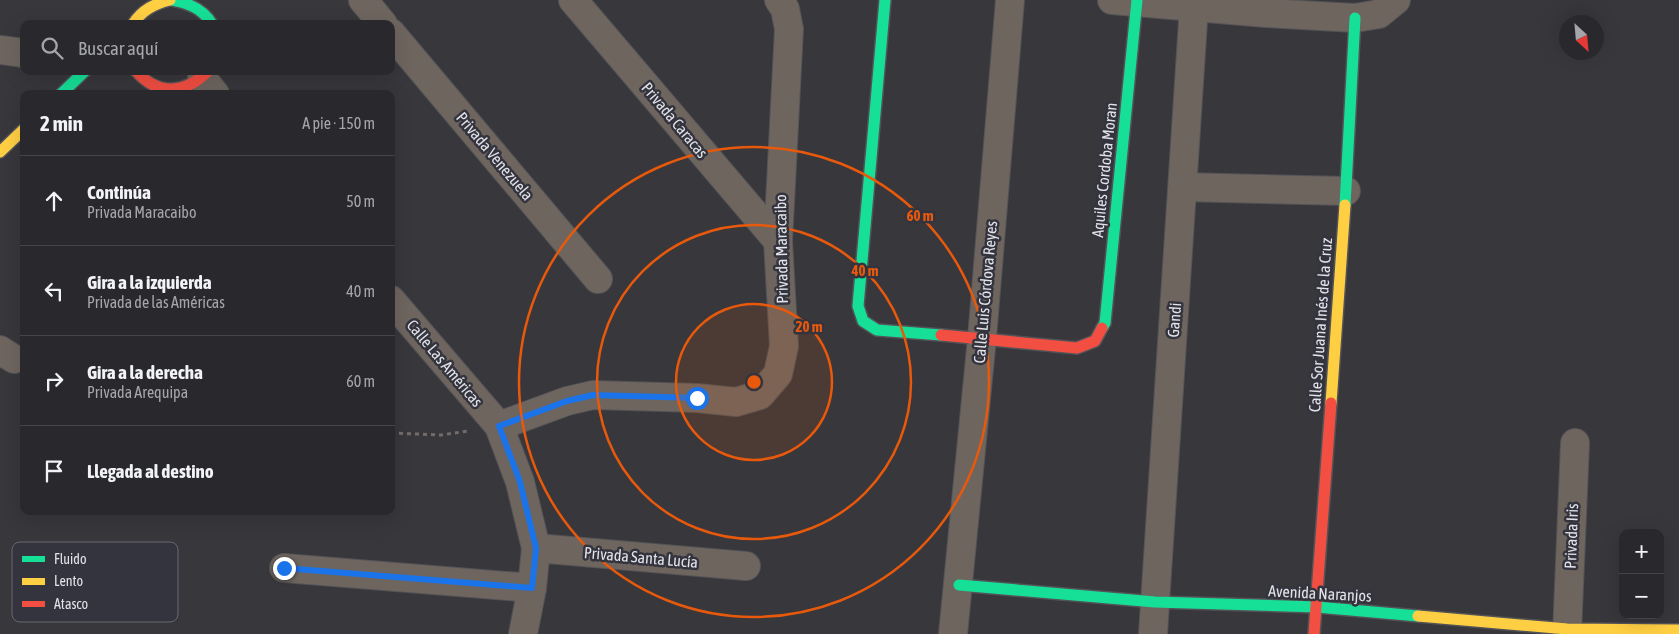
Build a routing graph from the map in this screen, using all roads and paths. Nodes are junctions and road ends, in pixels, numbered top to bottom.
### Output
1 (171, 0) edge
2 (363, 0) edge
3 (573, 0) edge
4 (885, 0) edge
5 (1010, 0) edge
6 (1129, 1) edge
7 (1396, 1) edge
8 (202, 4) edge
9 (782, 4) edge
10 (1194, 6) junction
11 (1266, 6) edge
12 (136, 12) edge
13 (1355, 18) junction
14 (210, 20) edge
15 (380, 20) edge
16 (395, 39) edge
17 (0, 50) edge
18 (20, 52) edge
19 (81, 75) edge
20 (139, 75) edge
21 (208, 81) edge
22 (65, 90) edge
23 (171, 90) edge
24 (171, 90) edge
25 (1183, 187) junction
26 (1346, 191) junction
27 (778, 241) junction
28 (598, 279) dead end
29 (395, 305) edge
30 (982, 338) junction
31 (499, 426) junction
32 (395, 433) edge
33 (1574, 443) dead end
34 (536, 548) junction
35 (746, 566) dead end
36 (284, 568) dead end
37 (959, 585) junction
38 (532, 588) junction
39 (1155, 602) junction
40 (1316, 608) junction
41 (1679, 630) edge
42 (1567, 632) edge
43 (523, 634) edge
44 (953, 634) edge
45 (1153, 634) edge
46 (1314, 634) edge

1 - 8 street
1 - 12 street
2 - 15 street
3 - 27 street, Privada Caracas
4 - 30 street
5 - 30 street, Calle Luis Córdova Reyes
6 - 10 street
6 - 30 street, Aquiles Cordoba Moran
7 - 13 street
8 - 14 street
9 - 27 street, Privada Maracaibo
10 - 11 street
10 - 25 street, Gandi
11 - 13 street
13 - 26 street, Calle Sor Juana Inés de la Cruz
16 - 28 street, Privada Venezuela
17 - 18 street
19 - 22 street
20 - 23 street
21 - 24 street
25 - 26 street
25 - 39 street, Gandi
26 - 40 street, Calle Sor Juana Inés de la Cruz
27 - 31 street, Privada Maracaibo
29 - 31 street, Calle Las Américas
30 - 37 street, Calle Luis Córdova Reyes
31 - 32 path
31 - 34 street
33 - 42 street, Privada Iris
34 - 35 street, Privada Santa Lucía
34 - 38 street
36 - 38 street
37 - 39 street, Avenida Naranjos
37 - 44 street, Calle Luis Córdova Reyes
38 - 43 street
39 - 40 street, Avenida Naranjos
39 - 45 street, Gandi
40 - 42 street, Avenida Naranjos
40 - 46 street, Calle Sor Juana Inés de la Cruz
41 - 42 street, Avenida Naranjos

